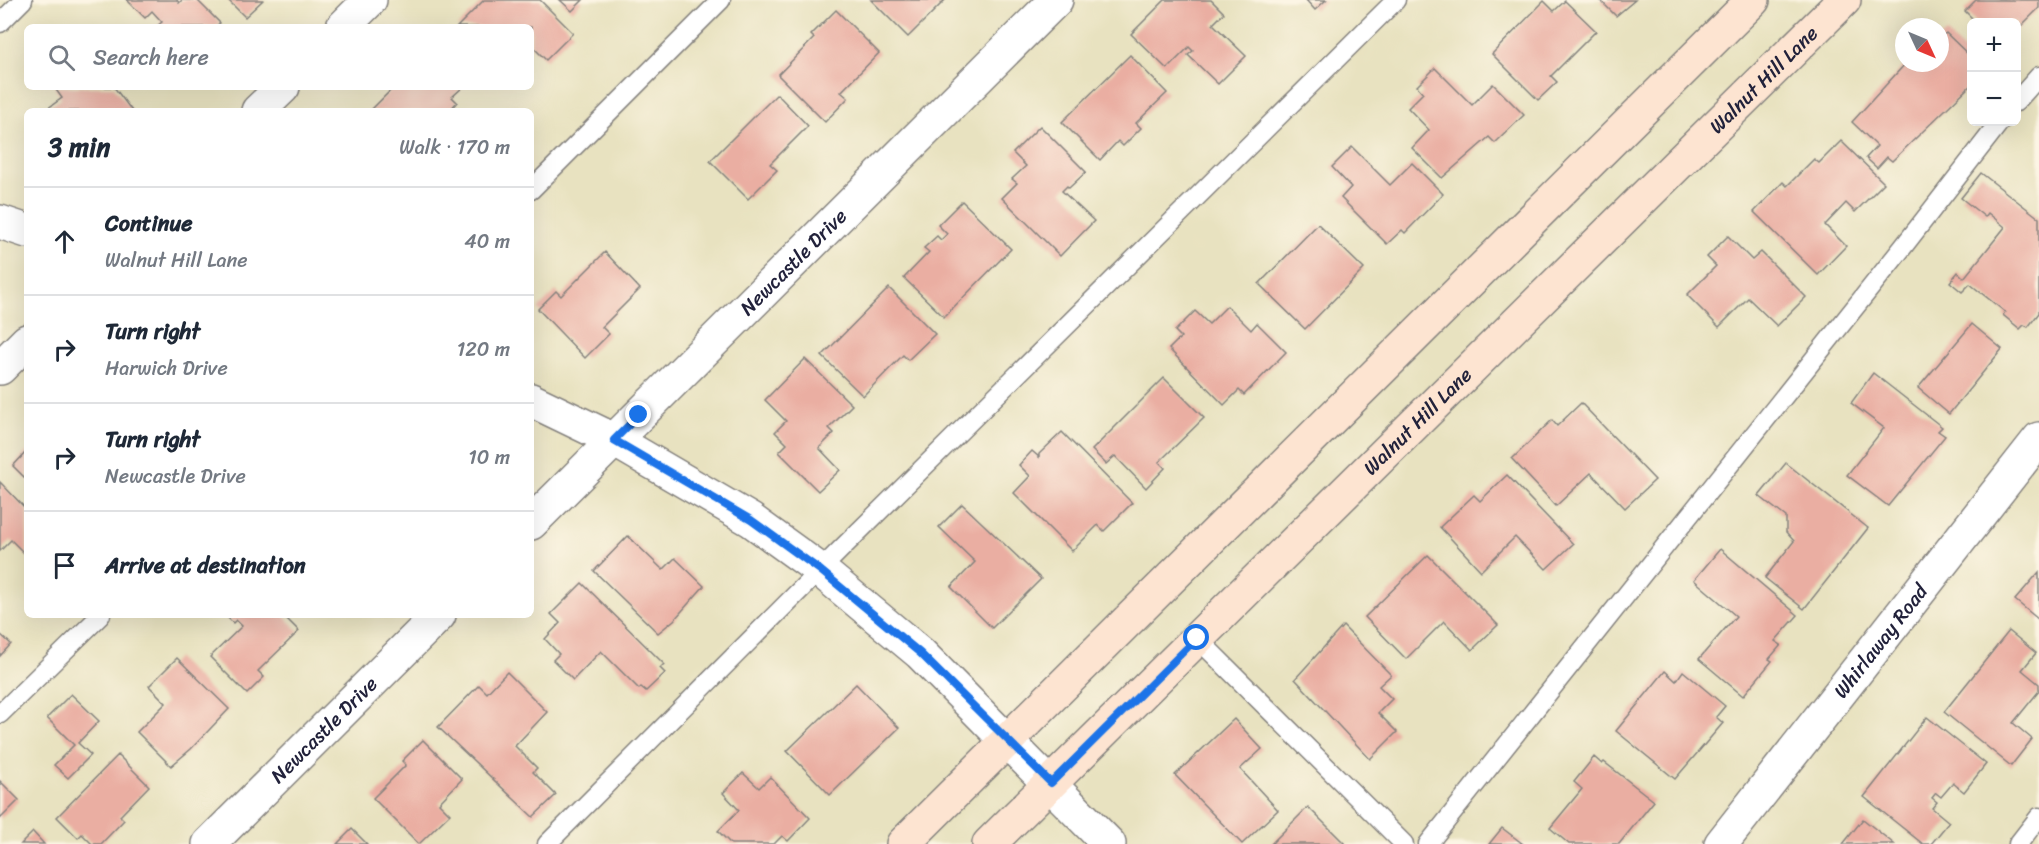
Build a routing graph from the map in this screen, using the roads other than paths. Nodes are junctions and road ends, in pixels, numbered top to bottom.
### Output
1 (23, 0) edge
2 (370, 0) edge
3 (721, 0) edge
4 (1056, 0) edge
5 (1396, 0) edge
6 (1753, 0) edge
7 (1844, 0) edge
8 (0, 23) edge
9 (346, 24) edge
10 (2039, 76) edge
11 (279, 90) edge
12 (2021, 96) edge
13 (261, 108) edge
14 (1997, 126) edge
15 (534, 187) edge
16 (0, 222) edge
17 (24, 230) edge
18 (24, 344) edge
19 (0, 368) edge
20 (534, 401) edge
21 (2039, 439) edge
22 (614, 440) junction
23 (534, 520) edge
24 (820, 570) junction
25 (98, 618) edge
26 (436, 618) edge
27 (1197, 638) junction
28 (0, 714) edge
29 (1008, 740) junction
30 (1051, 783) junction
31 (2039, 817) edge
32 (209, 844) edge
33 (547, 844) edge
34 (903, 844) edge
35 (989, 844) edge
36 (1109, 844) edge
37 (1404, 844) edge
38 (1428, 844) edge
39 (1721, 844) edge
40 (2018, 844) edge

1 - 8 lane
2 - 9 street
3 - 15 lane
4 - 22 street, Newcastle Drive
5 - 24 lane
6 - 29 main road
7 - 27 main road, Walnut Hill Lane
10 - 12 lane
11 - 13 street
14 - 38 lane
16 - 17 street
18 - 19 street
20 - 22 street
21 - 39 street, Whirlaway Road
22 - 23 street, Newcastle Drive
22 - 24 street
24 - 29 street
24 - 33 lane
25 - 28 lane
26 - 32 street, Newcastle Drive
27 - 30 main road, Walnut Hill Lane
27 - 37 lane
29 - 30 street
29 - 34 main road
30 - 35 main road, Walnut Hill Lane
30 - 36 street
31 - 40 lane

